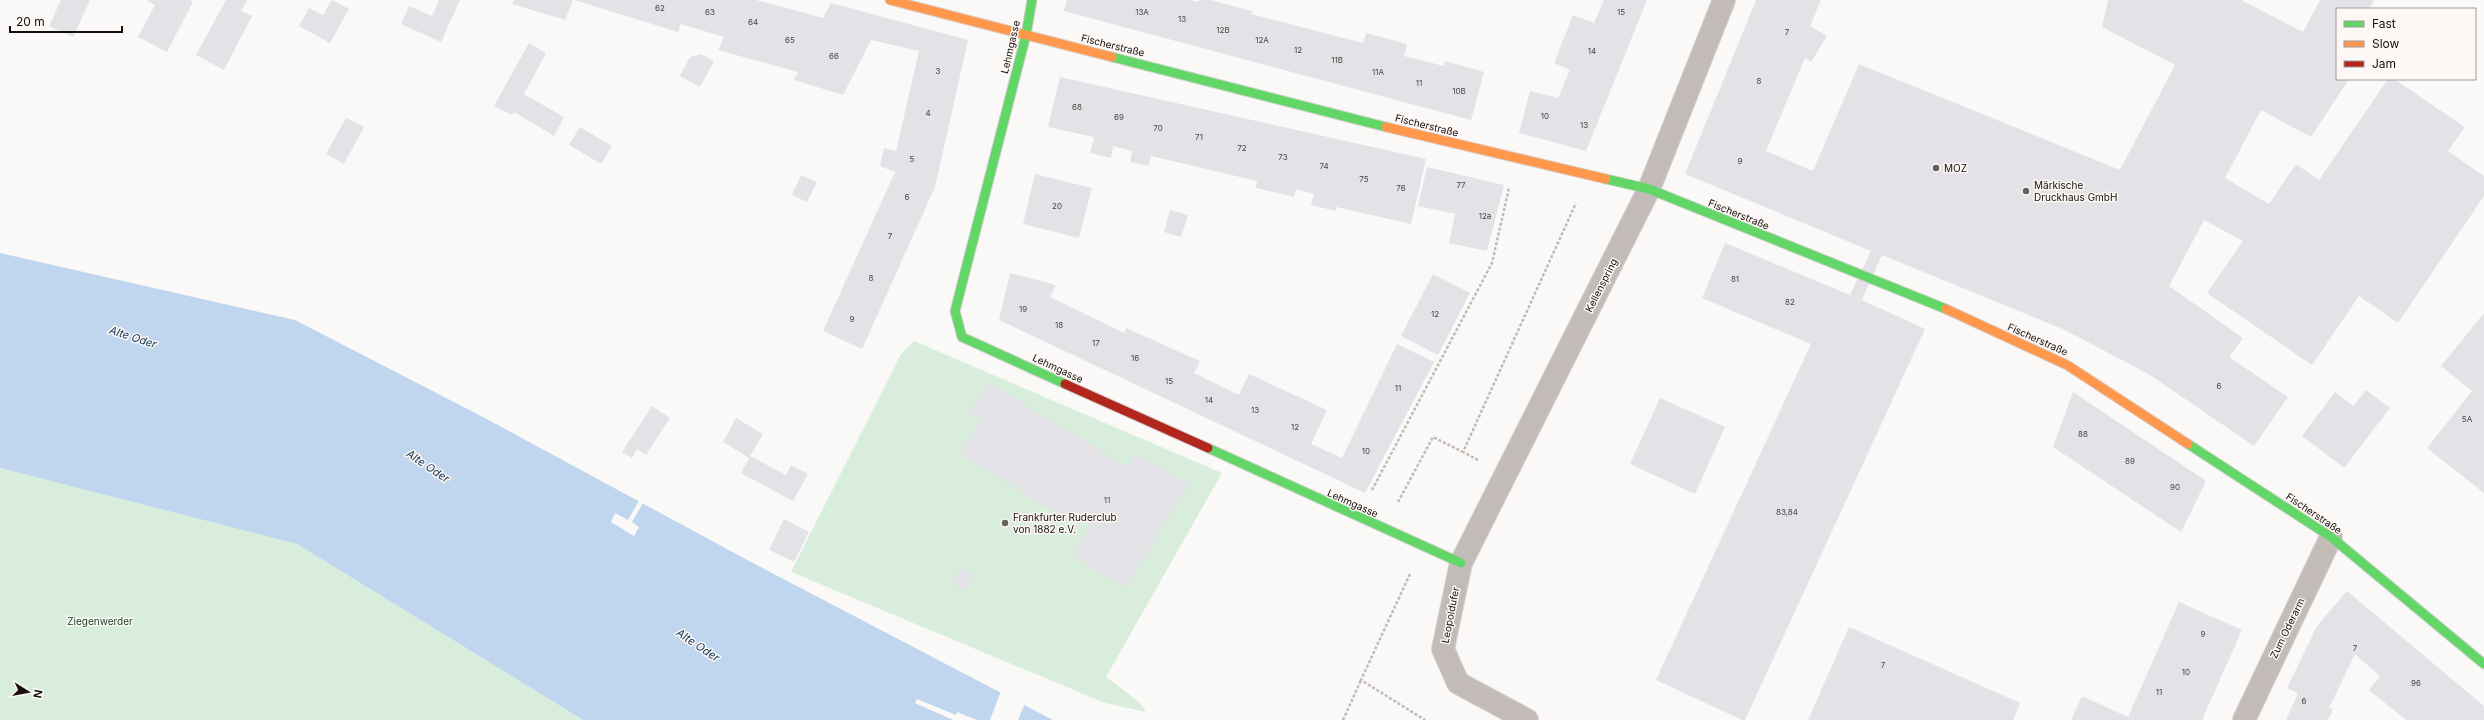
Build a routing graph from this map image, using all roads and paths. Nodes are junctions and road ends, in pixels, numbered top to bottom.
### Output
1 (890, 0) edge
2 (1032, 0) edge
3 (1724, 0) edge
4 (1026, 35) junction
5 (1515, 158) junction
6 (1589, 175) junction
7 (1649, 189) junction
8 (1462, 452) junction
9 (1506, 474) junction
10 (1358, 517) junction
11 (1384, 529) junction
12 (2331, 537) junction
13 (1423, 547) junction
14 (1461, 563) junction
15 (2484, 664) edge
16 (1361, 680) junction
17 (1343, 720) edge
18 (1425, 720) edge
19 (1527, 720) edge
20 (2244, 720) edge

1 - 4 street, Fischerstraße
2 - 4 street, Lehmgasse
3 - 7 street, Kellenspring
4 - 5 street, Fischerstraße
4 - 10 street, Lehmgasse
5 - 6 street, Fischerstraße
5 - 10 path
6 - 7 street, Fischerstraße
6 - 8 path
7 - 9 street, Kellenspring
7 - 12 street, Fischerstraße
8 - 9 path
8 - 11 path
9 - 14 street, Kellenspring
10 - 11 street, Lehmgasse
11 - 13 street, Lehmgasse
12 - 15 street, Fischerstraße
12 - 20 street, Zum Oderarm
13 - 14 street, Lehmgasse
13 - 16 path
14 - 19 street, Leopoldufer
16 - 17 path
16 - 18 path

